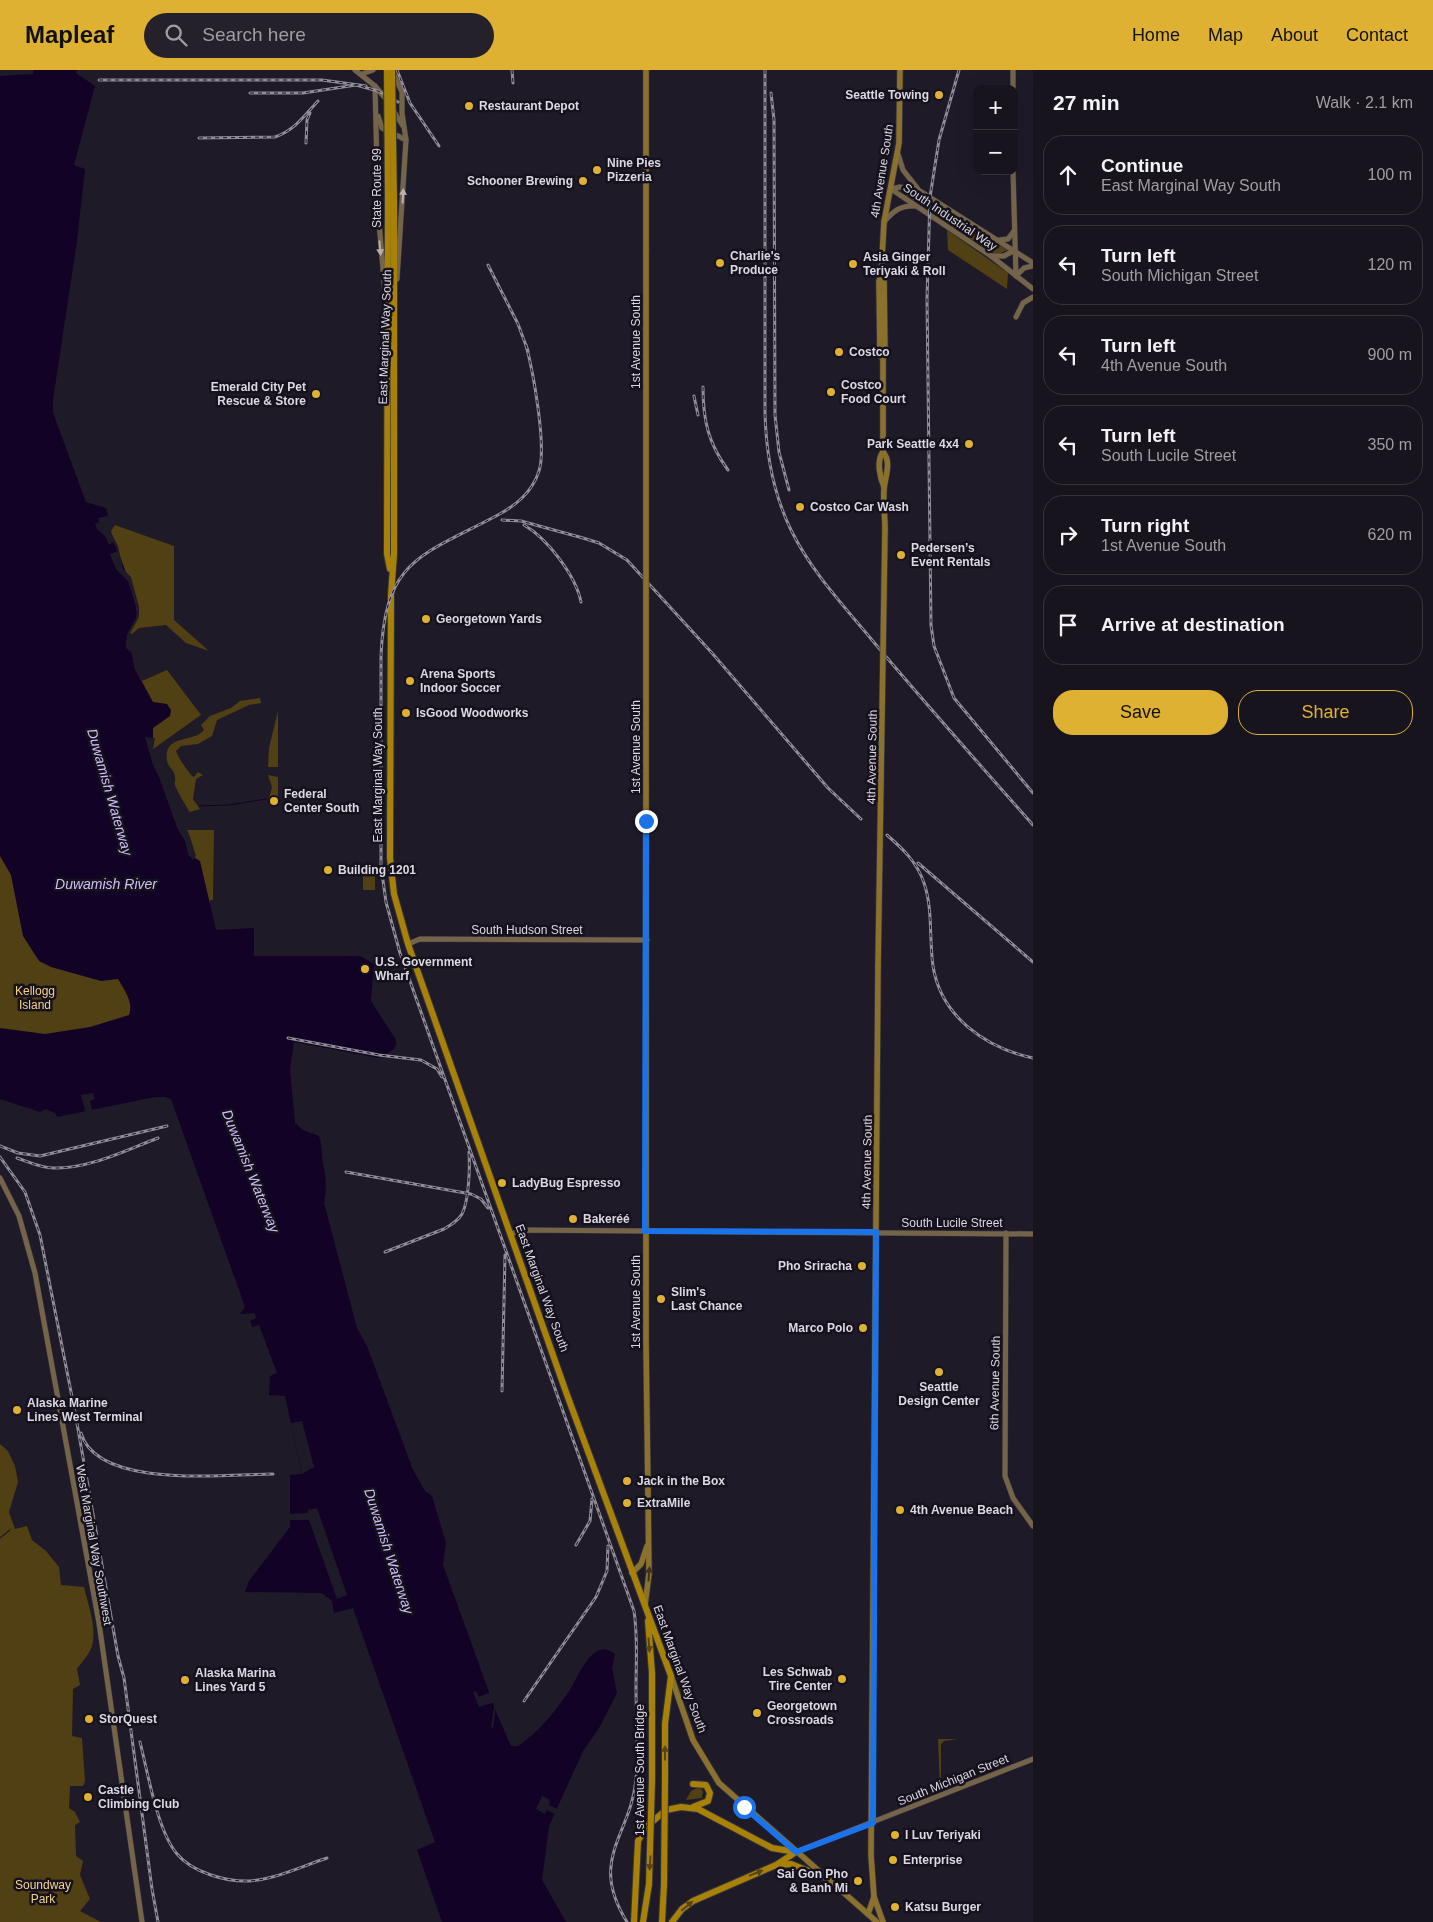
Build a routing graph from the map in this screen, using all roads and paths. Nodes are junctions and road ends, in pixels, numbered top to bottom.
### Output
1 (355, 70) edge
2 (373, 70) edge
3 (387, 70) edge
4 (392, 70) edge
5 (646, 70) edge
6 (900, 70) edge
7 (1013, 70) edge
8 (362, 72) edge
9 (398, 82) junction
10 (1013, 85) edge
11 (375, 86) junction
12 (376, 103) junction
13 (405, 128) junction
14 (406, 140) junction
15 (898, 153) junction
16 (1013, 175) edge
17 (891, 189) junction
18 (920, 191) junction
19 (391, 201) junction
20 (917, 206) junction
21 (884, 222) junction
22 (1015, 228) junction
23 (999, 240) junction
24 (1015, 250) junction
25 (991, 256) junction
26 (1033, 265) edge
27 (882, 276) junction
28 (1016, 276) junction
29 (1033, 289) edge
30 (879, 294) junction
31 (395, 296) junction
32 (1033, 297) edge
33 (387, 305) junction
34 (1016, 317) dead end
35 (885, 320) junction
36 (883, 359) junction
37 (391, 578) junction
38 (647, 940) junction
39 (408, 944) junction
40 (0, 1178) edge
41 (645, 1231) junction
42 (876, 1232) junction
43 (1006, 1233) junction
44 (511, 1234) junction
45 (1033, 1234) edge
46 (1033, 1526) edge
47 (648, 1544) junction
48 (632, 1573) junction
49 (645, 1605) junction
50 (648, 1617) junction
51 (671, 1676) junction
52 (1033, 1759) edge
53 (693, 1784) dead end
54 (690, 1808) junction
55 (873, 1823) junction
56 (796, 1852) junction
57 (776, 1865) junction
58 (826, 1878) junction
59 (874, 1897) junction
60 (868, 1914) junction
61 (142, 1922) edge
62 (634, 1922) edge
63 (643, 1922) edge
64 (662, 1922) edge
65 (672, 1922) edge
66 (878, 1922) edge
67 (883, 1922) edge

1 - 8 street
2 - 8 street
3 - 9 street
3 - 19 highway, State Route 99, bridge
4 - 9 street, East Marginal Way South
4 - 19 highway, State Route 99, bridge
5 - 38 main road, 1st Avenue South, bridge
6 - 15 main road, 4th Avenue South
7 - 10 street
8 - 11 street
9 - 13 street, East Marginal Way South
11 - 12 street, East Marginal Way South
11 - 13 street
12 - 14 street
12 -> 33 street, East Marginal Way South
13 - 14 street, East Marginal Way South
31 -> 14 street, East Marginal Way South
15 - 17 main road, 4th Avenue South
15 - 18 street
16 - 22 street
17 - 18 street, South Industrial Way
17 - 20 street, South Industrial Way
17 - 21 main road, 4th Avenue South
18 - 23 street, South Industrial Way
19 - 31 highway, State Route 99
19 - 33 highway, State Route 99
20 - 21 street
20 - 25 street, South Industrial Way
21 - 27 main road, 4th Avenue South
22 - 23 street
22 - 24 street
23 - 24 street, South Industrial Way
24 - 25 street
24 - 26 street, South Industrial Way
24 - 28 street
25 - 28 street, South Industrial Way
26 - 28 street
27 - 30 main road, 4th Avenue South
27 - 35 main road, 4th Avenue South
28 - 29 street, South Industrial Way
30 - 35 main road
30 - 36 main road, 4th Avenue South
31 - 37 highway, East Marginal Way South
32 - 34 street
33 - 37 highway, East Marginal Way South
35 - 36 main road, 4th Avenue South
36 - 42 main road, 4th Avenue South, bridge
37 - 39 highway, East Marginal Way South
38 - 39 street, South Hudson Street
38 - 41 main road, 1st Avenue South
39 - 44 highway, East Marginal Way South
40 - 61 street, West Marginal Way Southwest
41 - 42 street, South Lucile Street
41 - 44 street, South Lucile Street
41 - 47 main road, 1st Avenue South
42 - 43 street, South Lucile Street
42 - 55 main road, 4th Avenue South
43 - 45 street, South Lucile Street
43 - 46 street, 6th Avenue South
44 - 48 highway, East Marginal Way South
47 - 48 main road, 1st Avenue South
49 -> 47 main road, 1st Avenue South
48 - 49 highway, East Marginal Way South
49 - 50 highway, East Marginal Way South
50 - 51 highway, East Marginal Way South
50 -> 63 highway, 1st Avenue South Bridge, bridge
51 - 56 main road, East Marginal Way South
64 -> 51 highway, 1st Avenue South Bridge, bridge
52 - 55 street, South Michigan Street
53 - 54 highway
54 - 56 highway
54 - 62 highway
55 - 56 street, South Michigan Street
55 - 59 main road, 4th Avenue South
56 - 57 highway
56 - 58 main road, East Marginal Way South
57 - 58 highway
65 -> 57 highway
58 - 60 main road, East Marginal Way South
59 - 60 main road, 4th Avenue South
59 - 67 main road, 4th Avenue South
60 - 66 main road, East Marginal Way South

